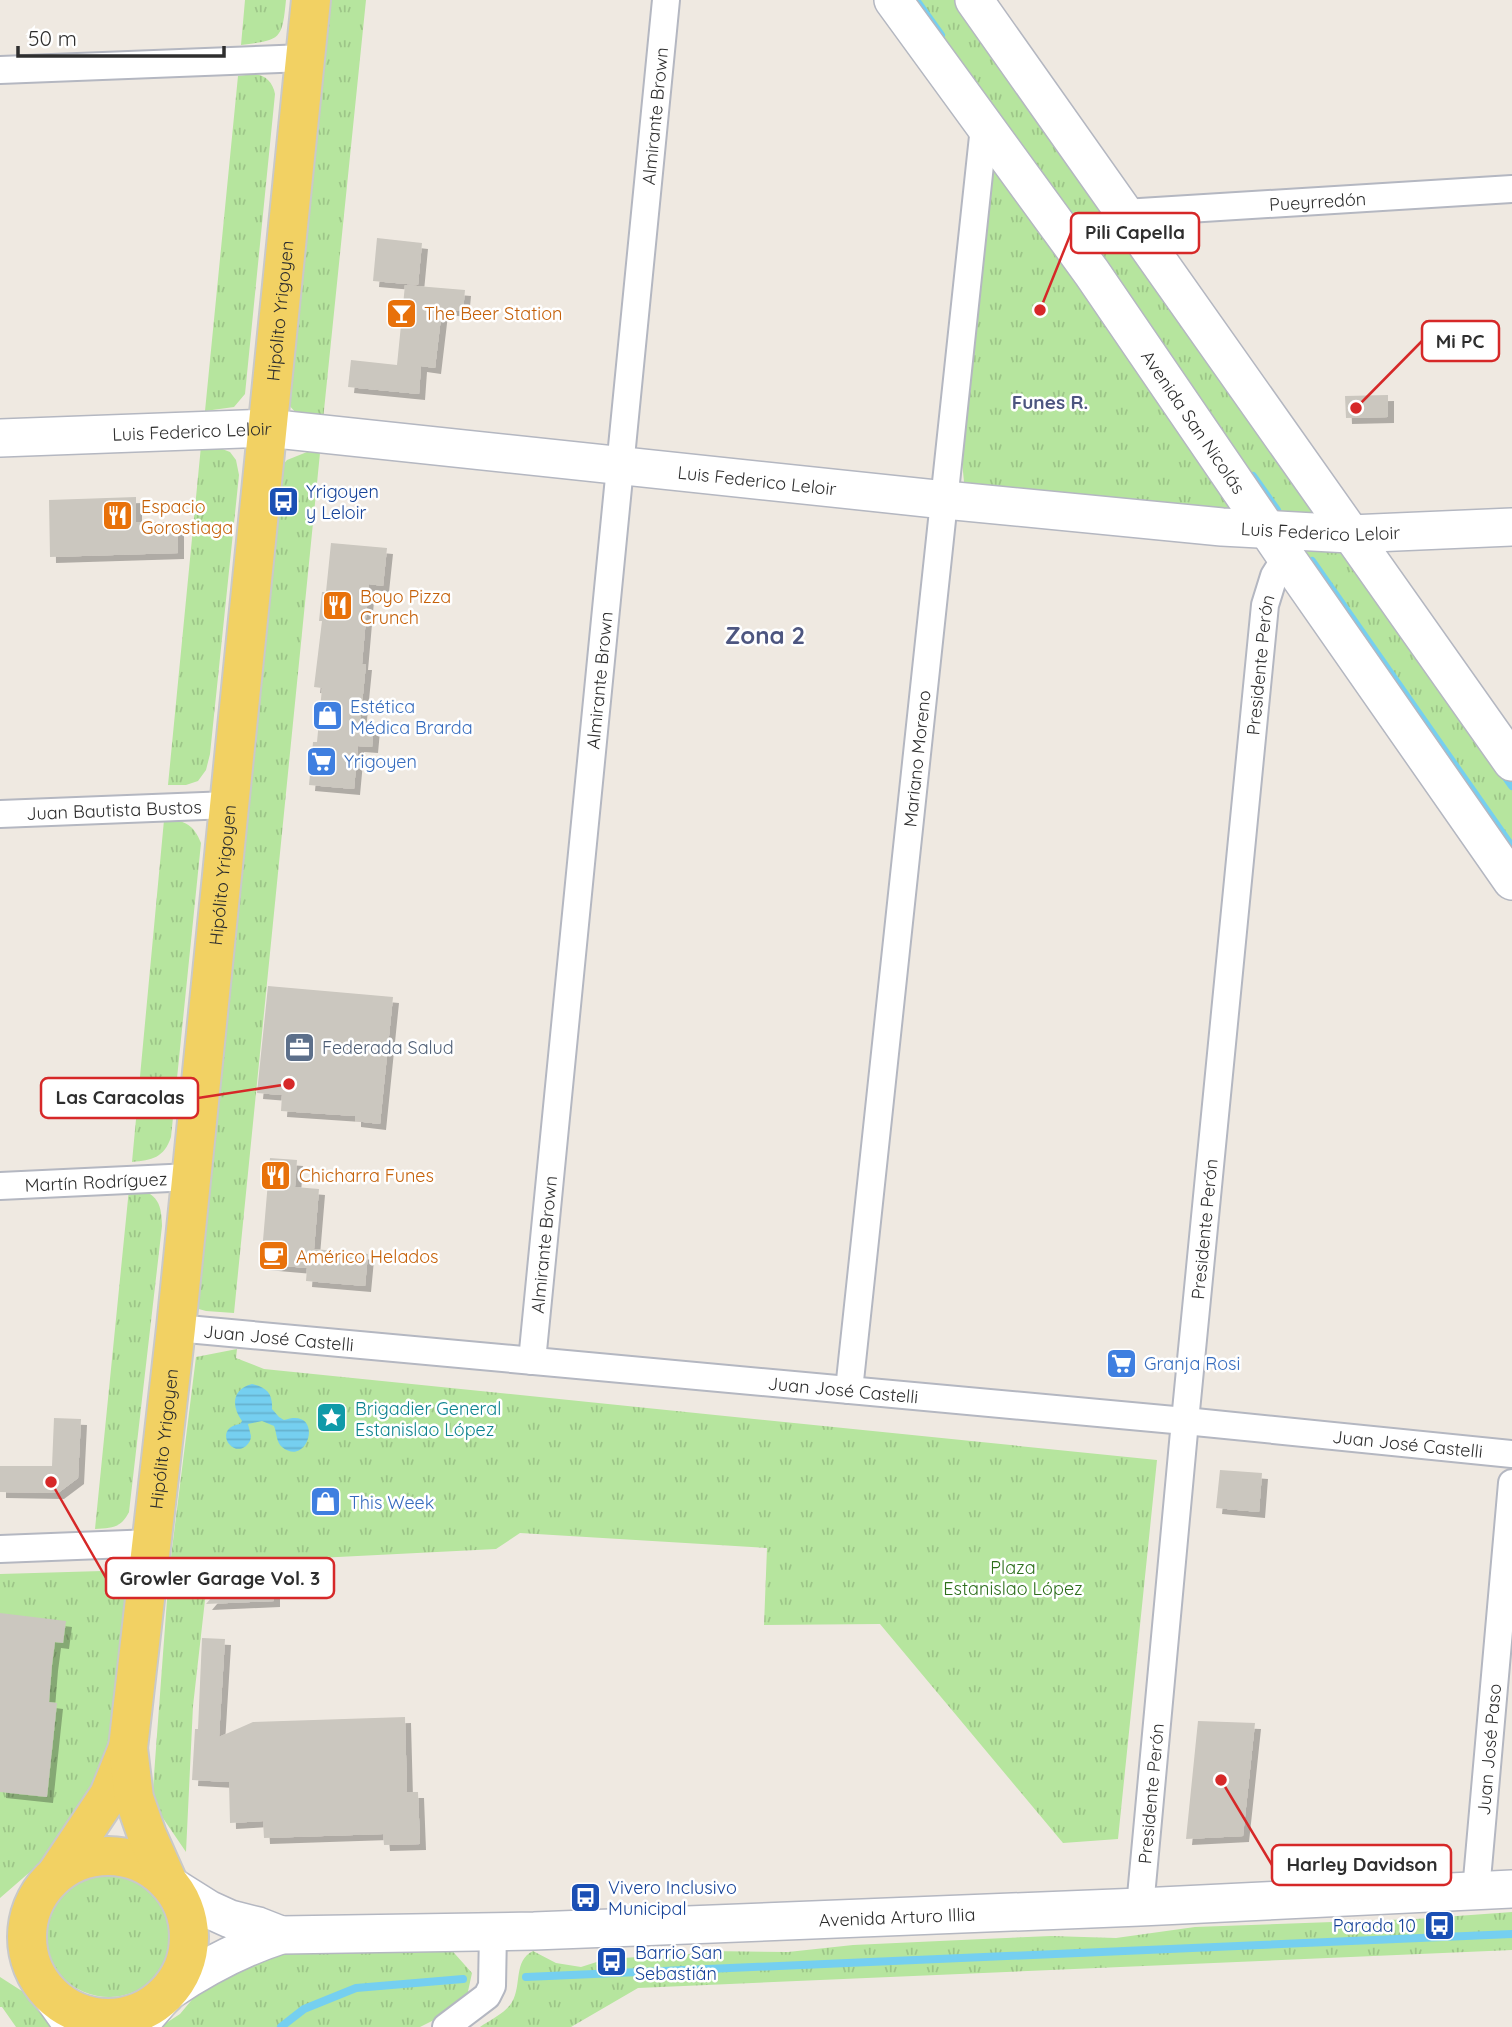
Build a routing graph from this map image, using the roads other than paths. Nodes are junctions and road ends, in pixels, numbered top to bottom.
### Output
1 (311, 0) edge
2 (666, 0) edge
3 (893, 0) edge
4 (974, 0) edge
5 (305, 58) junction
6 (0, 70) edge
7 (984, 127) junction
8 (1512, 190) edge
9 (1124, 213) junction
10 (267, 428) junction
11 (0, 438) edge
12 (621, 465) junction
13 (945, 500) junction
14 (1512, 527) edge
15 (1350, 534) junction
16 (1276, 544) junction
17 (1512, 762) edge
18 (229, 805) junction
19 (0, 814) edge
20 (1512, 881) edge
21 (191, 1177) junction
22 (0, 1185) edge
23 (176, 1328) junction
24 (532, 1361) junction
25 (849, 1390) junction
26 (1185, 1421) junction
27 (1512, 1454) edge
28 (1512, 1483) edge
29 (153, 1543) junction
30 (0, 1549) edge
31 (128, 1748) junction
32 (53, 1877) junction
33 (170, 1883) junction
34 (1512, 1889) edge
35 (1476, 1891) junction
36 (0, 1906) edge
37 (1140, 1907) junction
38 (493, 1932) junction
39 (281, 1936) junction
40 (0, 1962) edge
41 (48, 1993) junction
42 (166, 1994) junction
43 (74, 2027) edge
44 (137, 2027) edge
45 (446, 2027) edge

1 - 5 main road, Hipólito Yrigoyen
2 - 12 street, Almirante Brown
3 - 7 street, Avenida San Nicolás
4 - 9 street
5 - 6 street
5 - 10 main road, Hipólito Yrigoyen
7 - 13 street, Mariano Moreno
7 - 16 street, Avenida San Nicolás
8 - 9 street, Pueyrredón
9 - 15 street
10 - 11 street, Luis Federico Leloir
10 - 12 street, Luis Federico Leloir
10 - 18 main road, Hipólito Yrigoyen
12 - 13 street, Luis Federico Leloir
12 - 24 street, Almirante Brown
13 - 16 street, Luis Federico Leloir
13 - 25 street, Mariano Moreno
14 - 15 street, Luis Federico Leloir
15 - 16 street, Luis Federico Leloir
15 - 17 street
16 - 20 street, Avenida San Nicolás
16 - 26 street, Presidente Perón
18 - 19 street, Juan Bautista Bustos
18 - 21 main road, Hipólito Yrigoyen
21 - 22 street, Martín Rodríguez
21 - 23 main road, Hipólito Yrigoyen
23 - 24 street, Juan José Castelli
23 - 29 main road, Hipólito Yrigoyen
24 - 25 street, Juan José Castelli
25 - 26 street, Juan José Castelli
26 - 27 street, Juan José Castelli
26 - 37 street, Presidente Perón
28 - 35 street, Juan José Paso
29 - 30 street
29 - 31 main road, Hipólito Yrigoyen
31 - 32 main road, Hipólito Yrigoyen
31 - 33 main road, Hipólito Yrigoyen
32 - 33 main road
32 - 36 main road
32 - 41 main road
33 - 39 street, Avenida Arturo Illia
33 - 42 main road
34 - 35 street, Avenida Arturo Illia
35 - 37 street, Avenida Arturo Illia
37 - 38 street, Avenida Arturo Illia
38 - 39 street, Avenida Arturo Illia
38 - 45 street
39 - 42 street, Avenida Arturo Illia
40 - 41 main road
41 - 42 main road
41 - 43 street
42 - 44 street

